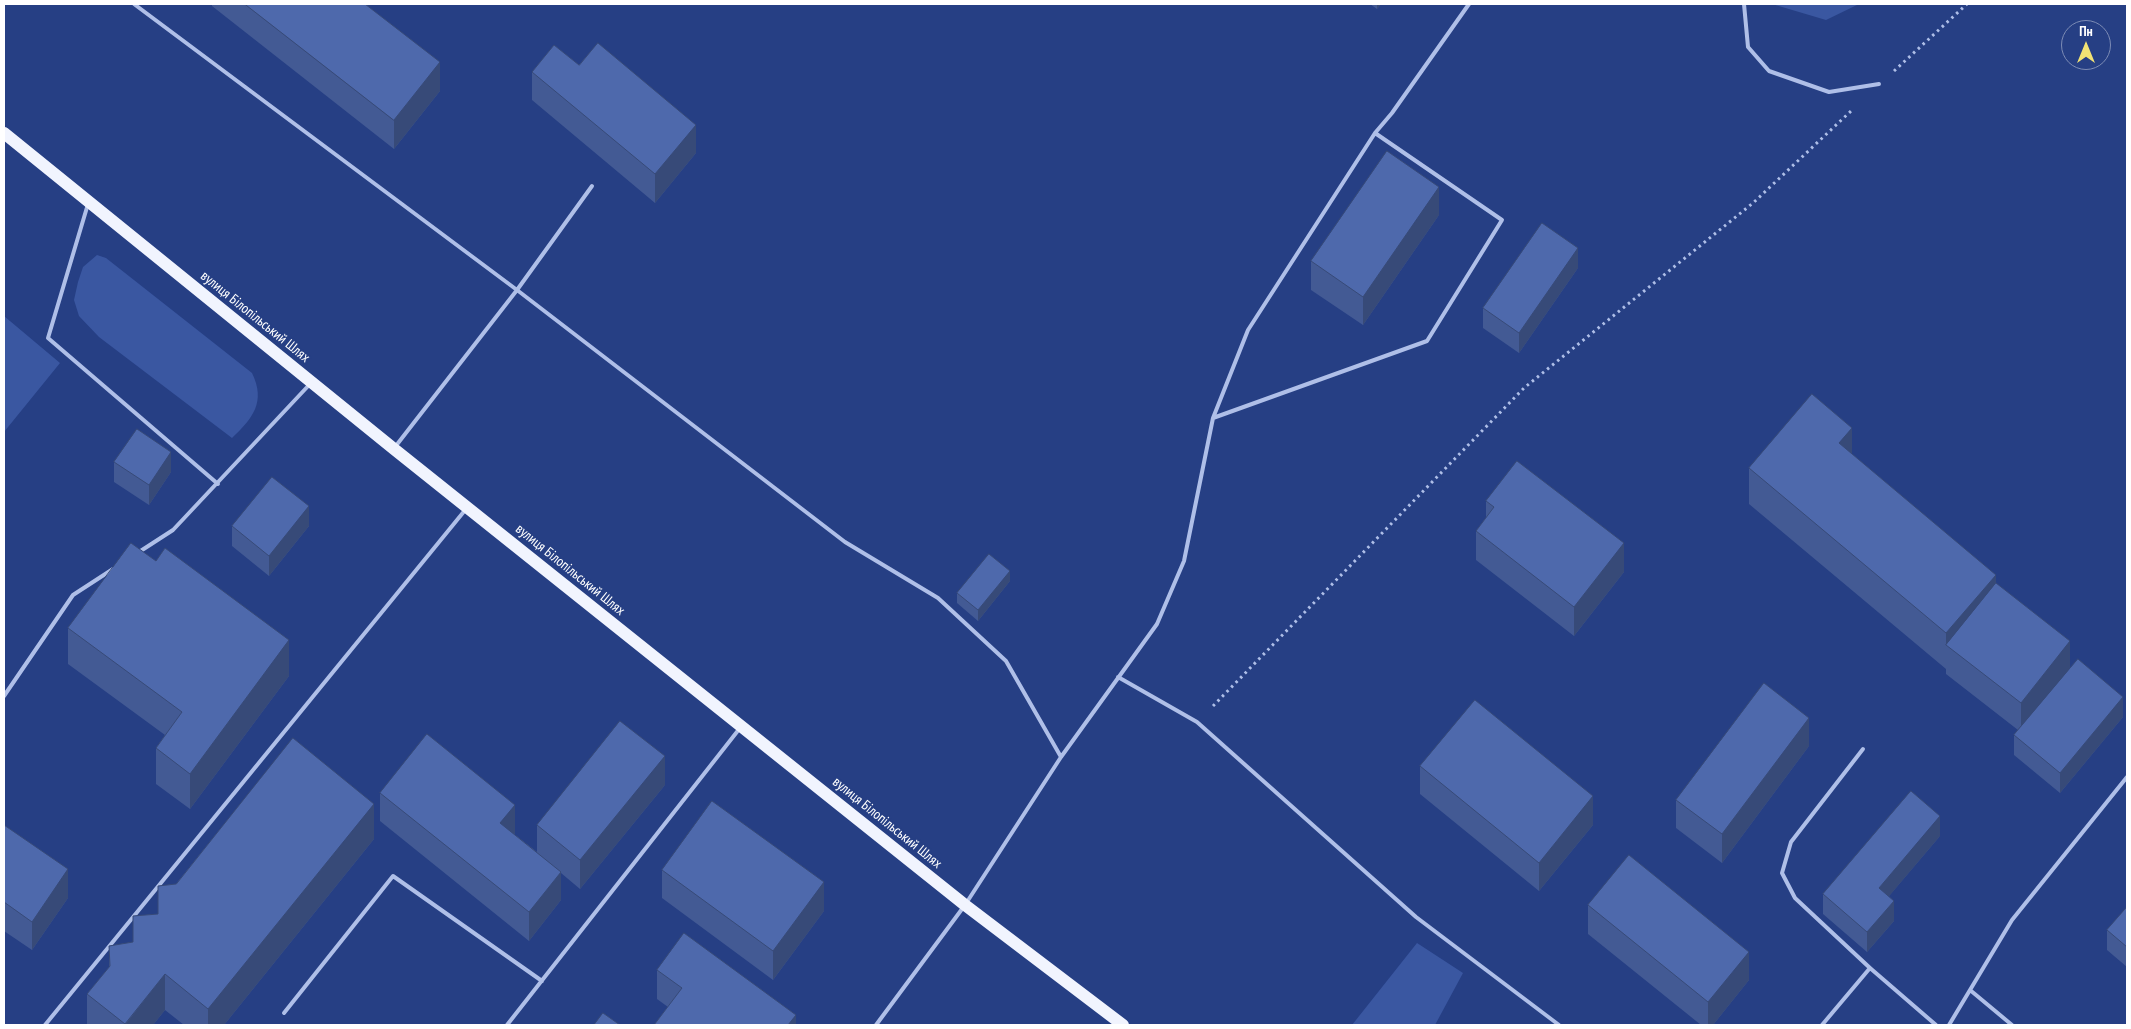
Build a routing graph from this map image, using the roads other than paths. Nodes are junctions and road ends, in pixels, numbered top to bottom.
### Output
1 (134, 4) edge
2 (1469, 4) edge
3 (1744, 4) edge
4 (1879, 84) road end
5 (4, 133) edge
6 (1374, 133) junction
7 (592, 186) dead end
8 (88, 202) junction
9 (517, 290) junction
10 (312, 383) junction
11 (1213, 418) junction
12 (394, 449) junction
13 (218, 484) junction
14 (467, 507) junction
15 (131, 557) edge
16 (115, 568) edge
17 (1118, 677) junction
18 (4, 696) edge
19 (741, 726) junction
20 (1863, 749) dead end
21 (1062, 757) junction
22 (2127, 777) edge
23 (965, 905) junction
24 (1870, 968) junction
25 (542, 981) junction
26 (1970, 990) junction
27 (284, 1013) dead end
28 (45, 1025) edge
29 (507, 1025) edge
30 (876, 1025) edge
31 (1123, 1025) edge
32 (1559, 1025) edge
33 (1822, 1025) edge
34 (1936, 1025) edge
35 (1949, 1025) edge
36 (2012, 1025) edge

1 - 9 lane
2 - 6 lane
3 - 4 lane
5 - 8 main road, вулиця Білопільський Шлях
6 - 11 lane
6 - 11 lane
7 - 9 lane
8 - 10 main road, вулиця Білопільський Шлях
8 - 13 lane
9 - 12 lane
9 - 21 lane
10 - 12 main road, вулиця Білопільський Шлях
10 - 13 lane
11 - 17 lane
12 - 14 main road, вулиця Білопільський Шлях
13 - 15 lane
14 - 19 main road, вулиця Білопільський Шлях
14 - 28 lane
16 - 18 lane
17 - 21 lane
17 - 32 lane
19 - 23 main road, вулиця Білопільський Шлях
19 - 25 lane
20 - 24 lane
21 - 23 lane
22 - 26 lane
23 - 30 lane
23 - 31 main road, вулиця Білопільський Шлях
24 - 33 lane
24 - 34 lane
25 - 27 lane
25 - 29 lane
26 - 35 lane
26 - 36 lane

